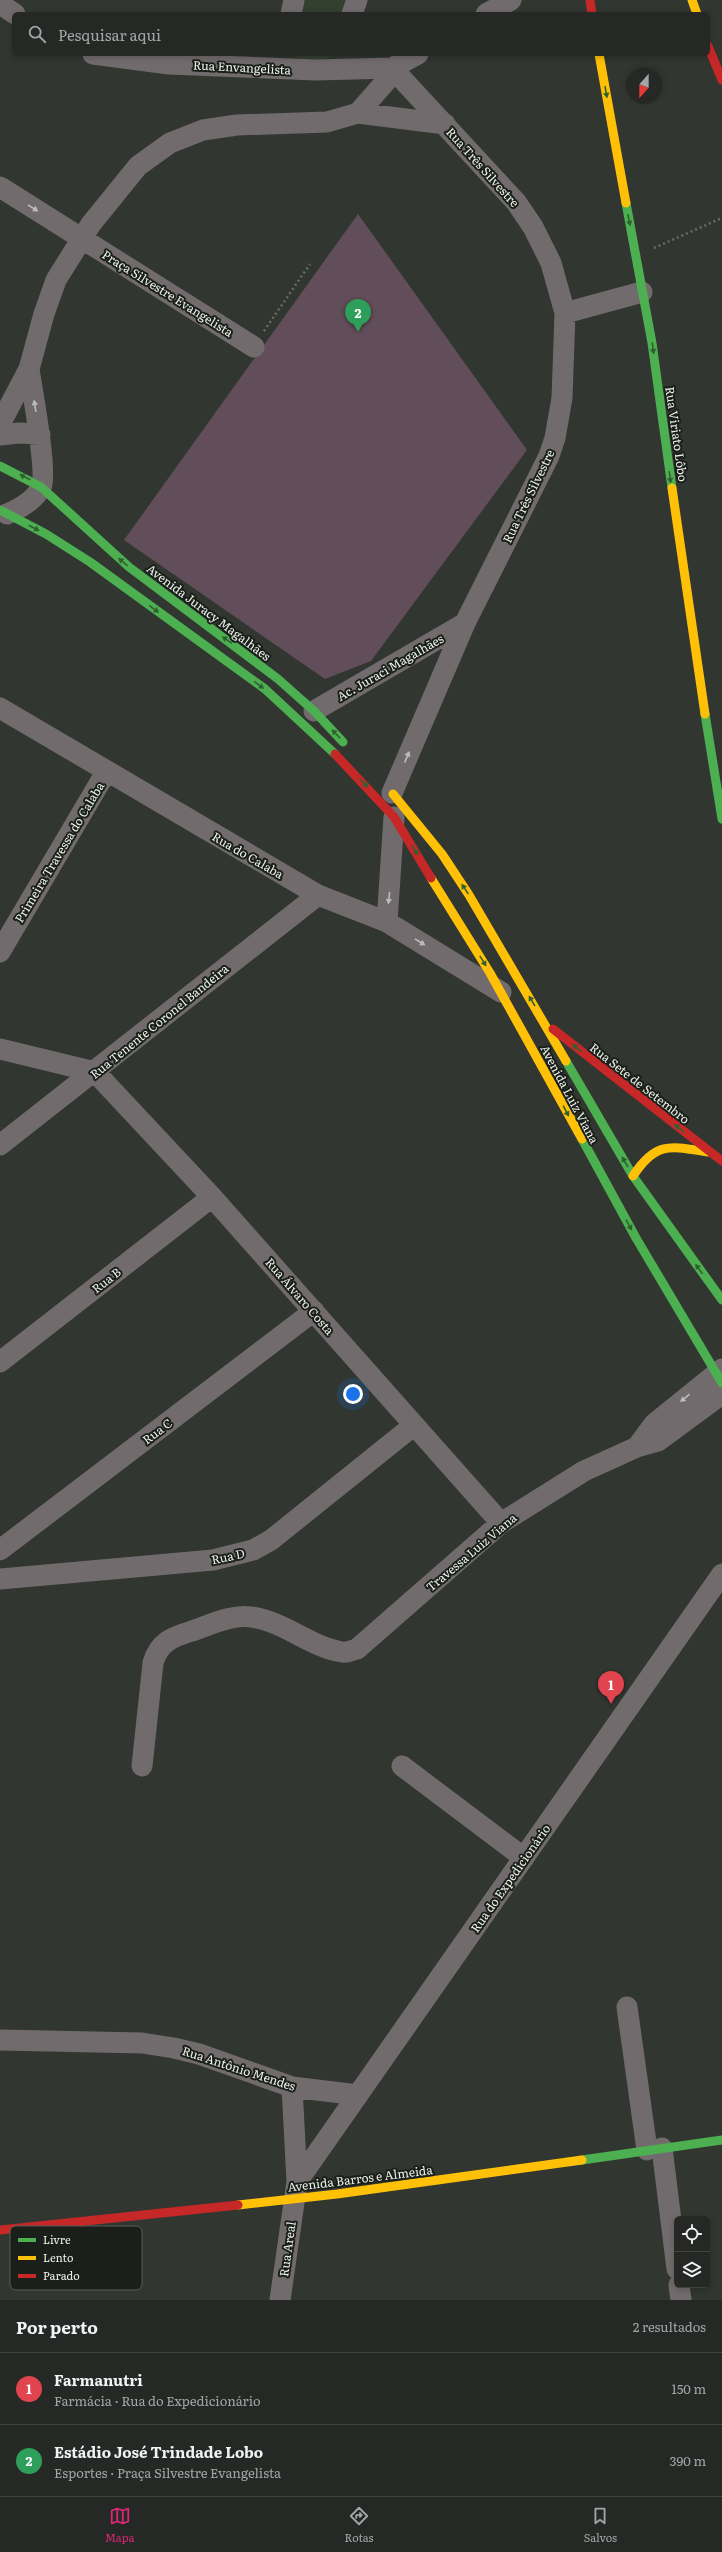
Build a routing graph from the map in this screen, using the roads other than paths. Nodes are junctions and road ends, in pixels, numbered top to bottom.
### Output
1 (294, 0) edge
2 (357, 0) edge
3 (511, 0) edge
4 (590, 0) edge
5 (692, 0) edge
6 (0, 4) edge
7 (12, 12) edge
8 (291, 12) edge
9 (353, 12) edge
10 (490, 12) edge
11 (592, 12) edge
12 (695, 12) edge
13 (710, 51) edge
14 (109, 56) edge
15 (415, 56) edge
16 (599, 56) edge
17 (283, 62) edge
18 (334, 62) edge
19 (393, 70) junction
20 (722, 80) edge
21 (358, 113) junction
22 (445, 124) junction
23 (0, 187) edge
24 (81, 239) junction
25 (642, 292) junction
26 (565, 313) junction
27 (254, 347) road end
28 (29, 369) junction
29 (0, 424) edge
30 (40, 434) junction
31 (0, 435) edge
32 (0, 466) edge
33 (41, 487) junction
34 (4, 512) edge
35 (465, 623) junction
36 (0, 708) edge
37 (314, 711) junction
38 (352, 751) dead end
39 (106, 772) junction
40 (389, 790) joint
41 (394, 817) junction
42 (722, 819) edge
43 (318, 895) junction
44 (387, 922) junction
45 (0, 952) edge
46 (501, 992) junction
47 (544, 1022) junction
48 (0, 1050) edge
49 (95, 1072) junction
50 (0, 1145) edge
51 (710, 1152) junction
52 (722, 1161) edge
53 (633, 1176) junction
54 (212, 1197) junction
55 (722, 1300) edge
56 (314, 1311) junction
57 (0, 1362) edge
58 (720, 1376) edge
59 (722, 1394) edge
60 (413, 1426) junction
61 (637, 1447) junction
62 (501, 1523) junction
63 (0, 1550) edge
64 (722, 1574) edge
65 (0, 1579) edge
66 (142, 1766) dead end
67 (402, 1766) dead end
68 (524, 1858) junction
69 (627, 2007) dead end
70 (0, 2040) edge
71 (292, 2087) junction
72 (358, 2095) junction
73 (722, 2140) edge
74 (654, 2149) junction
75 (296, 2190) junction
76 (30, 2226) edge
77 (10, 2229) edge
78 (0, 2230) edge
79 (674, 2253) edge
80 (679, 2288) edge
81 (280, 2300) edge
82 (681, 2300) edge

1 - 8 street
2 - 9 street
3 - 10 street
4 - 11 main road
5 - 12 main road
6 - 7 street
13 - 20 main road
14 - 17 street, Rua Envangelista
15 - 19 street
16 -> 25 main road, Rua Viriato Lôbo
17 - 18 street, Rua Envangelista
18 - 19 street, Rua Envangelista
19 - 21 street
19 - 22 street, Rua Três Silvestre
21 - 22 street
21 - 24 street
22 - 26 street, Rua Três Silvestre
23 -> 24 street, Praça Silvestre Evangelista
24 - 27 street, Praça Silvestre Evangelista
24 - 28 street
25 - 26 street
25 -> 42 main road, Rua Viriato Lôbo
26 - 35 street, Rua Três Silvestre
28 - 29 street
30 -> 28 street
30 - 31 street
30 - 33 street
33 -> 32 main road, Avenida Juracy Magalhães
33 - 34 street
37 -> 33 main road, Avenida Juracy Magalhães
34 -> 41 main road
35 - 37 street, Ac. Juraci Magalhães
40 -> 35 street, Rua Três Silvestre
36 - 39 street, Rua do Calaba
38 -> 37 main road, Avenida Juracy Magalhães
39 - 43 street, Rua do Calaba
39 - 45 street, Primeira Travessa do Calaba
47 -> 40 main road, Avenida Luiz Viana
41 -> 44 street
41 -> 46 main road, Avenida Luiz Viana
43 - 44 street, Rua do Calaba
43 - 49 street, Rua Tenente Coronel Bandeira
44 -> 46 street, Rua do Calaba
46 -> 58 main road, Avenida Luiz Viana
51 -> 47 main road, Rua Sete de Setembro
53 -> 47 main road, Avenida Luiz Viana
48 - 49 street
49 - 50 street, Rua Tenente Coronel Bandeira
49 - 54 street, Rua Álvaro Costa
51 - 52 main road, Rua Sete de Setembro
51 - 53 main road
55 -> 53 main road, Avenida Luiz Viana
54 - 56 street, Rua Álvaro Costa
54 - 57 street, Rua B
56 - 60 street, Rua Álvaro Costa
56 - 63 street, Rua C
58 -> 61 street, Travessa Luiz Viana
59 - 61 street, Travessa Luiz Viana
60 - 62 street, Rua Álvaro Costa
60 - 65 street, Rua D
61 - 62 street, Travessa Luiz Viana
62 - 66 street, Travessa Luiz Viana
64 - 68 street, Rua do Expedicionário
67 - 68 street
68 - 72 street, Rua do Expedicionário
69 - 74 street
70 - 71 street, Rua Antônio Mendes
71 - 72 street, Rua Antônio Mendes
71 - 75 street
72 - 75 street, Rua do Expedicionário
73 - 74 main road, Avenida Barros e Almeida
74 - 75 main road, Avenida Barros e Almeida
74 - 79 street
75 - 76 main road, Avenida Barros e Almeida
75 - 81 street, Rua Areal
77 - 78 main road, Avenida Barros e Almeida
80 - 82 street

